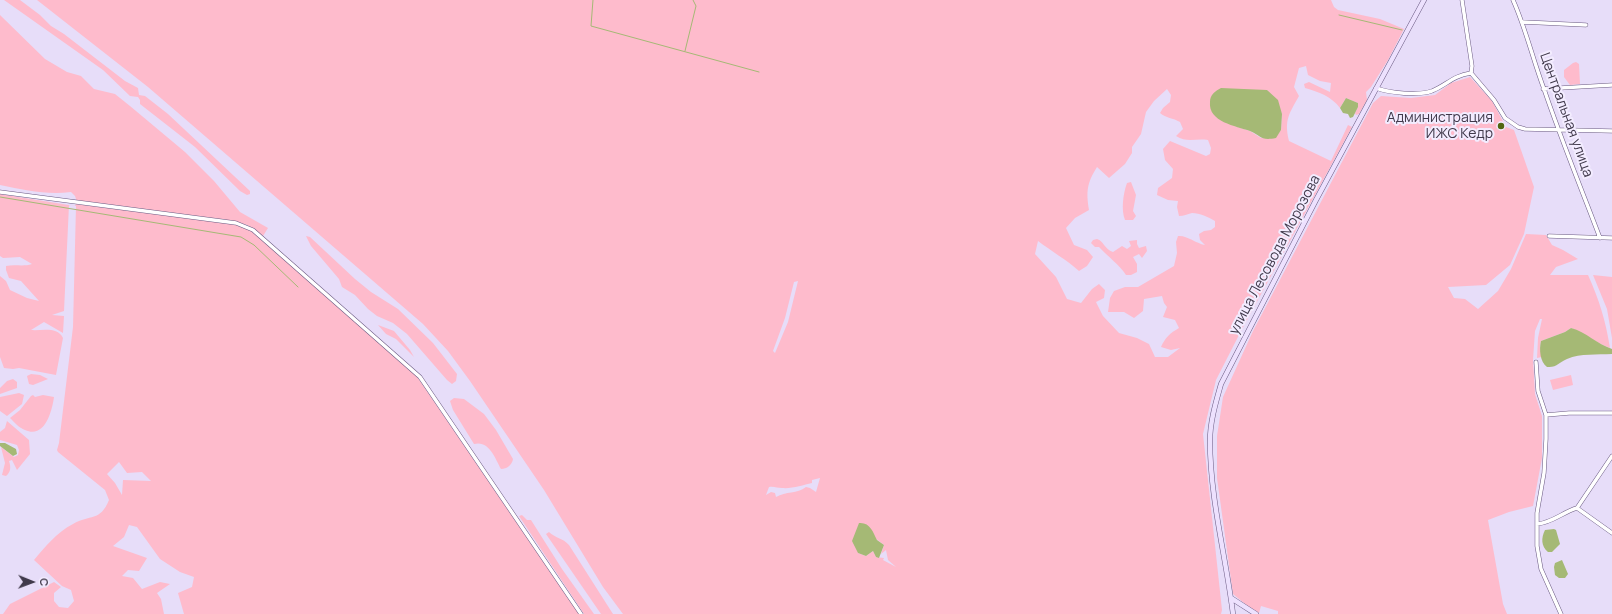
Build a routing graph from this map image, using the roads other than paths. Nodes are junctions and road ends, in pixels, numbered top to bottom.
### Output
1 (1424, 0) edge
2 (1462, 0) edge
3 (1514, 0) edge
4 (1523, 22) junction
5 (1586, 25) dead end
6 (1471, 73) junction
7 (1612, 84) edge
8 (1376, 88) junction
9 (1543, 89) junction
10 (1559, 131) junction
11 (1612, 131) edge
12 (0, 192) edge
13 (1549, 236) dead end
14 (1600, 238) junction
15 (1612, 238) edge
16 (1536, 362) dead end
17 (1612, 413) edge
18 (1546, 415) junction
19 (1612, 456) edge
20 (1577, 508) junction
21 (1537, 524) junction
22 (1612, 533) edge
23 (1231, 598) junction
24 (581, 614) edge
25 (1233, 614) edge
26 (1256, 614) edge
27 (1561, 614) edge

1 - 8 street, улица Лесовода Морозова
2 - 6 street
3 - 4 street, Центральная улица
4 - 5 street
4 - 9 street, Центральная улица
6 - 8 street
6 - 10 street
7 - 9 street
8 - 23 street, улица Лесовода Морозова
9 - 10 street, Центральная улица
10 - 11 street
10 - 14 street, Центральная улица
12 - 24 street
13 - 14 street
14 - 15 street
16 - 18 street
17 - 18 street
18 - 21 street
19 - 20 street
20 - 21 street
20 - 22 street
21 - 27 street
23 - 25 street, улица Лесовода Морозова
23 - 26 street

